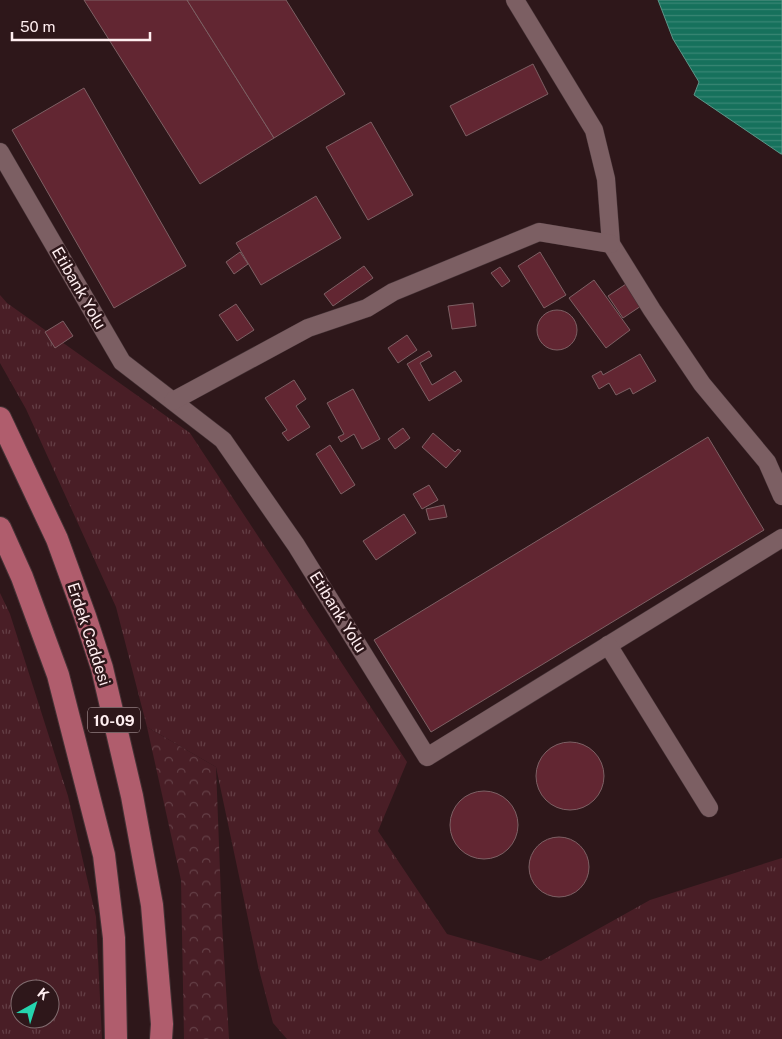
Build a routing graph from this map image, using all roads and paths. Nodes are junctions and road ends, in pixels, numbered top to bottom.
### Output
1 (515, 0) edge
2 (0, 152) edge
3 (611, 244) junction
4 (173, 401) junction
5 (0, 418) edge
6 (782, 496) edge
7 (0, 528) edge
8 (778, 540) edge
9 (608, 645) junction
10 (709, 808) dead end
11 (116, 1039) edge
12 (161, 1039) edge

1 - 3 lane
2 - 4 lane, Etibank Yolu
3 - 4 lane
3 - 6 lane
4 - 9 lane, Etibank Yolu
5 - 12 main road, Erdek Caddesi / 10-09
7 - 11 main road, 10-09
8 - 9 lane, Etibank Yolu
9 - 10 lane

